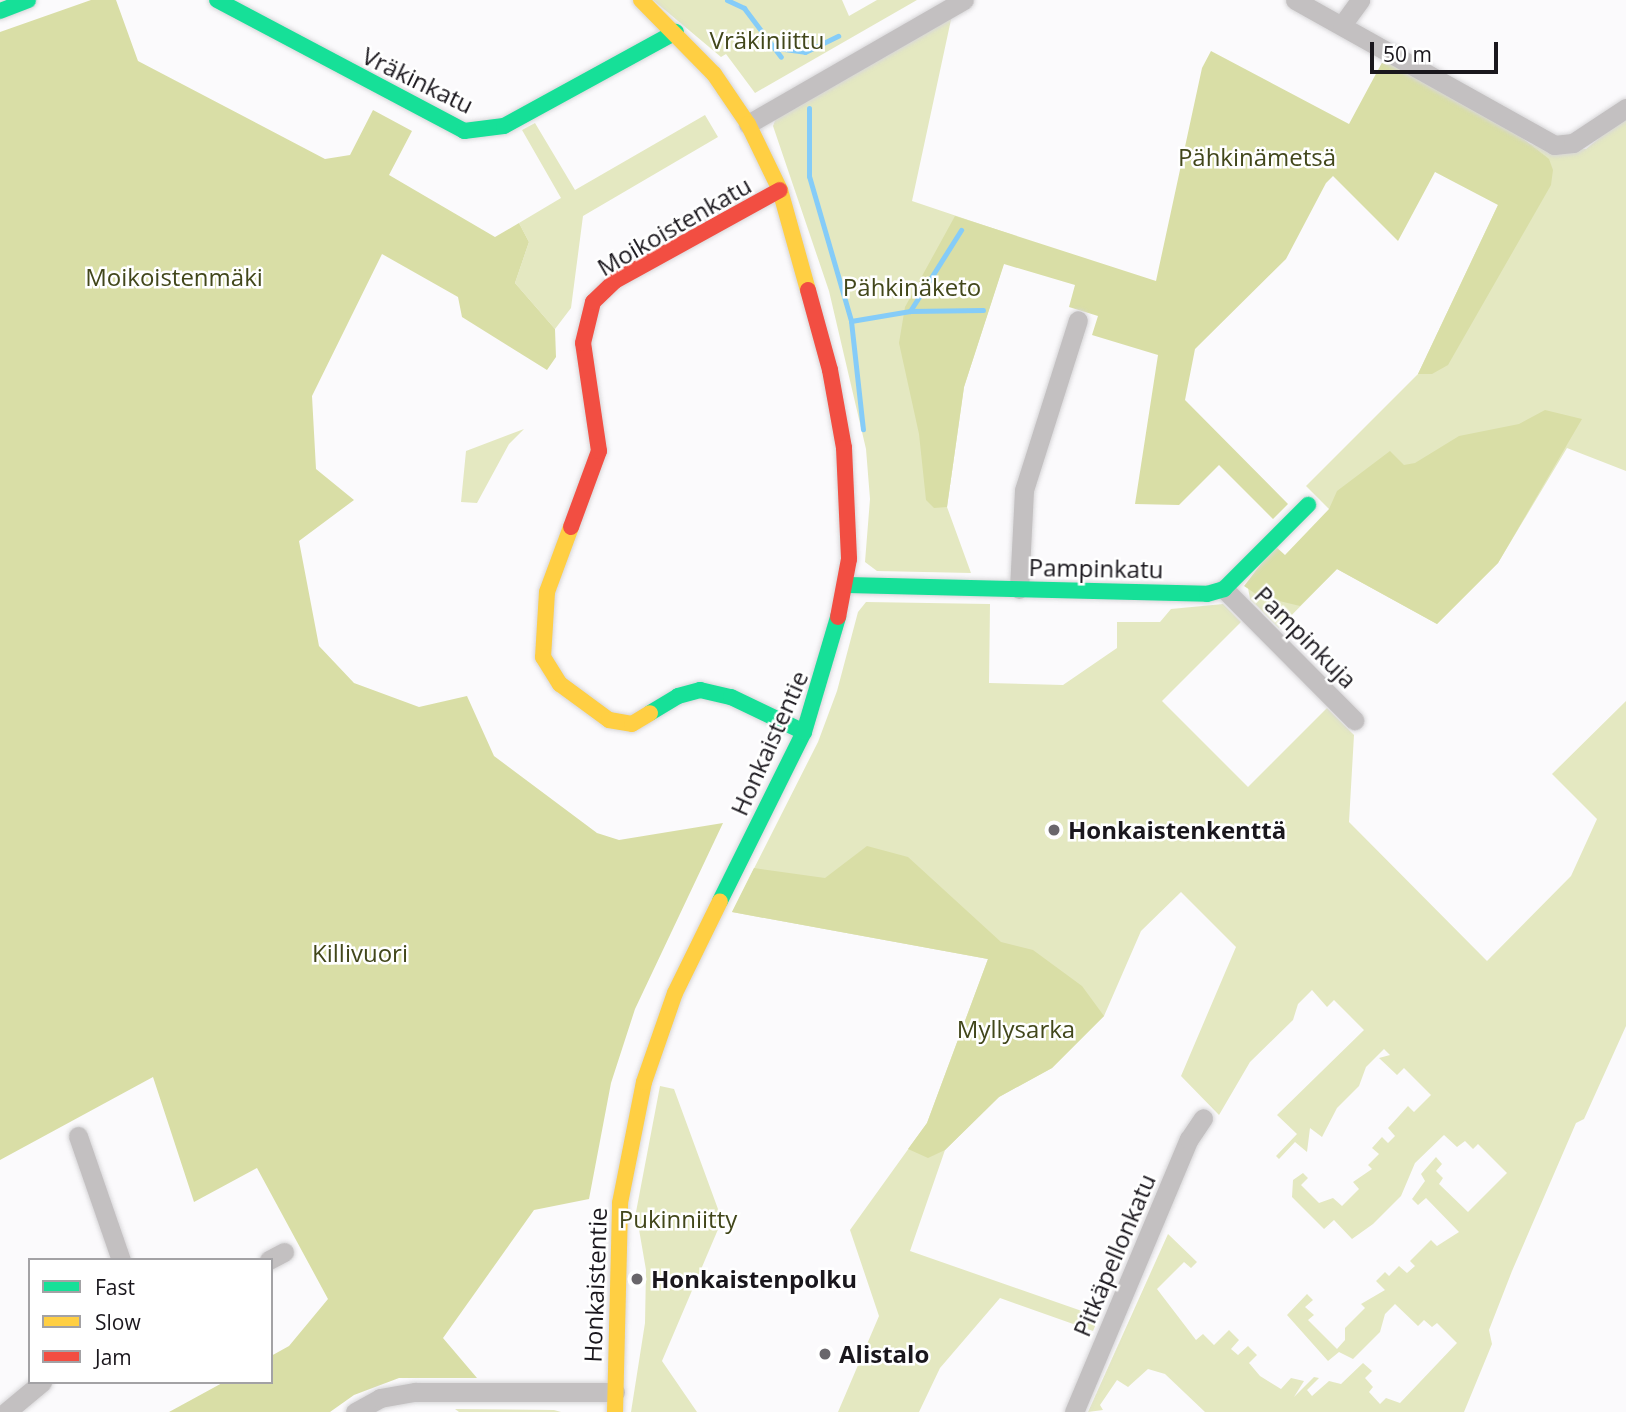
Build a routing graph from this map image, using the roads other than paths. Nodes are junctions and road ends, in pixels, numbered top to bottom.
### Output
1 (28, 0) edge
2 (217, 0) edge
3 (641, 0) edge
4 (964, 0) edge
5 (1295, 0) edge
6 (1360, 0) edge
7 (944, 5) edge
8 (0, 10) edge
9 (1342, 25) junction
10 (676, 32) junction
11 (1626, 108) edge
12 (748, 124) junction
13 (780, 190) junction
14 (1078, 320) dead end
15 (1308, 505) dead end
16 (847, 585) junction
17 (1019, 589) junction
18 (1224, 589) junction
19 (1354, 720) dead end
20 (804, 732) junction
21 (1203, 1118) dead end
22 (78, 1136) dead end
23 (120, 1258) edge
24 (40, 1384) edge
25 (615, 1402) edge
26 (6, 1412) edge
27 (355, 1412) edge
28 (1073, 1412) edge

1 - 8 street
2 - 10 street, Vräkinkatu
3 - 10 street, Honkaistentie
4 - 7 street
5 - 9 street
6 - 9 street
7 - 12 street
9 - 11 street
10 - 12 street, Honkaistentie
12 - 13 street, Honkaistentie
13 - 16 street, Honkaistentie
13 - 20 street, Moikoistenkatu
14 - 17 street
15 - 18 street
16 - 17 street, Pampinkatu
16 - 20 street, Honkaistentie
17 - 18 street, Pampinkatu
18 - 19 street, Pampinkuja
20 - 25 street, Honkaistentie
21 - 28 street, Pitkäpellonkatu
22 - 23 street
24 - 26 street
25 - 27 street

